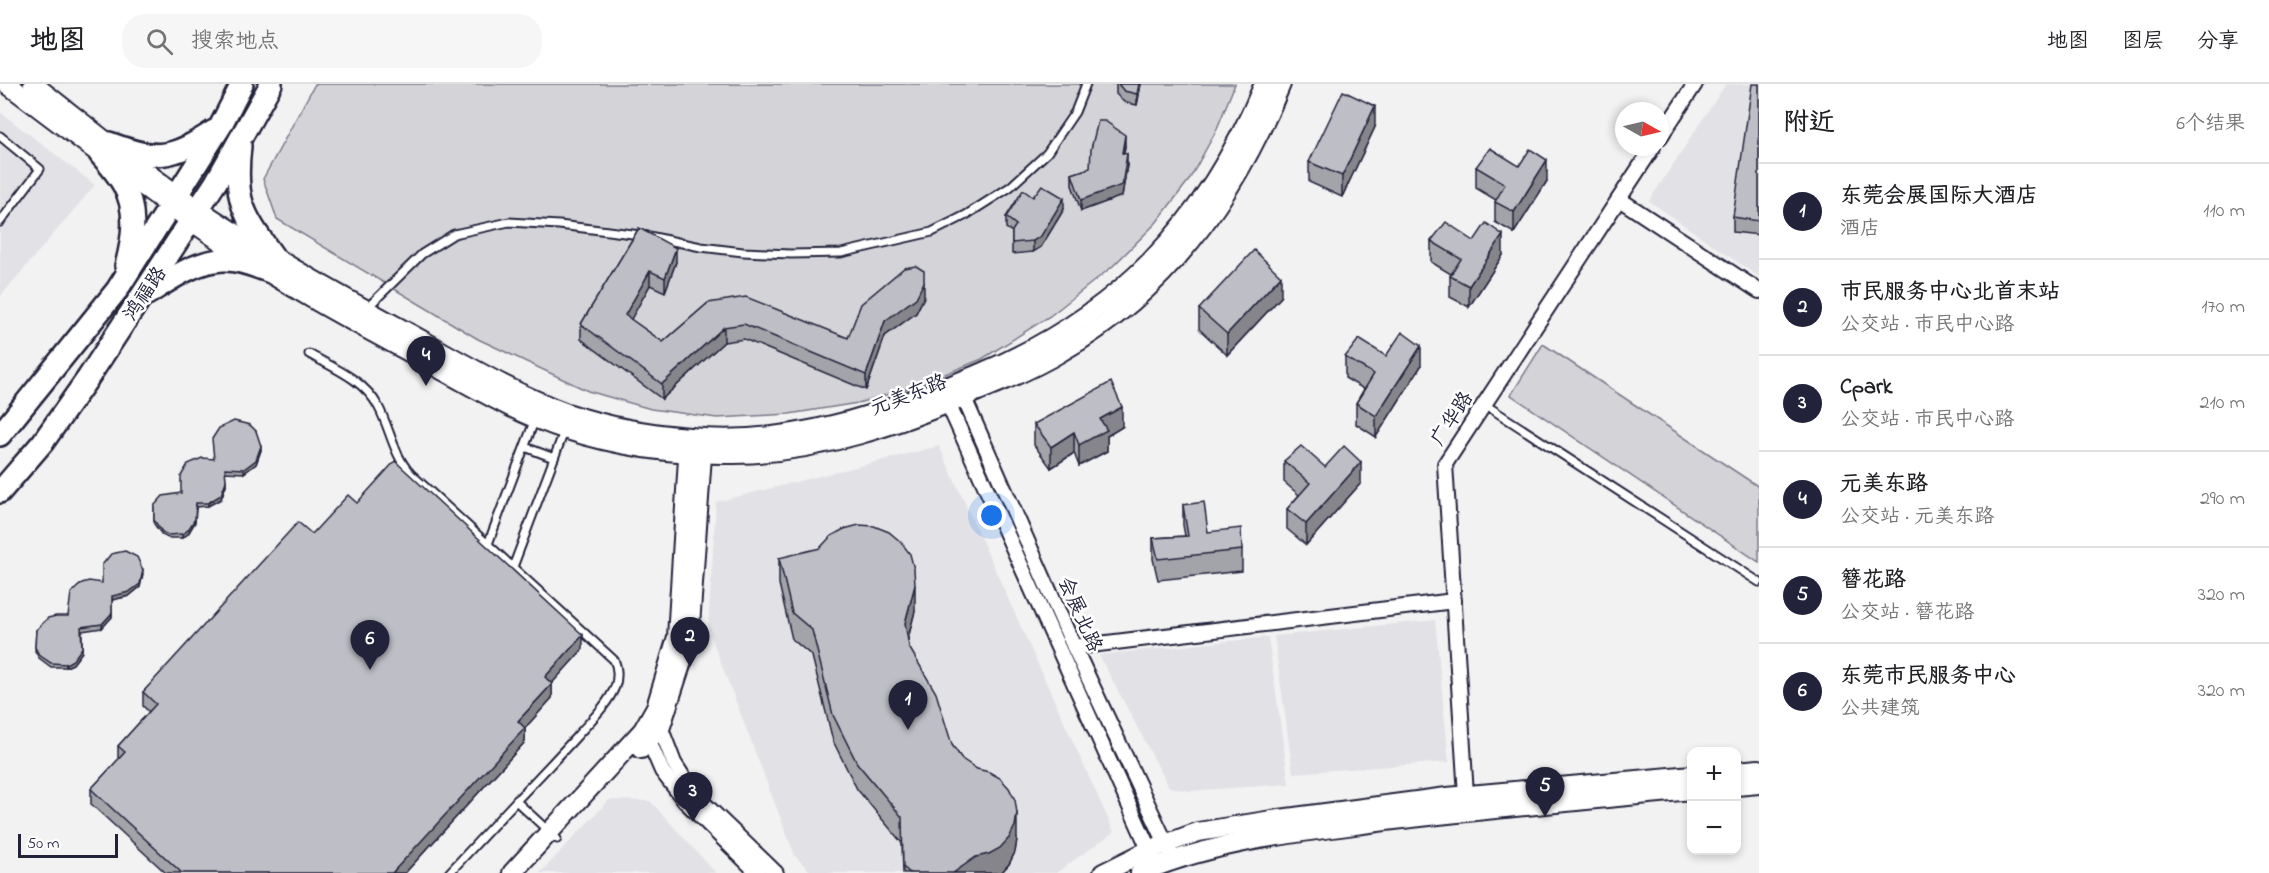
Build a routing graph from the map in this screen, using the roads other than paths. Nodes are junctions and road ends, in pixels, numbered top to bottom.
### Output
1 (7, 84) edge
2 (33, 84) edge
3 (242, 84) edge
4 (271, 84) edge
5 (1086, 84) edge
6 (1264, 84) edge
7 (1281, 84) edge
8 (1695, 84) edge
9 (1669, 123) edge
10 (220, 127) junction
11 (0, 136) edge
12 (241, 139) junction
13 (105, 149) junction
14 (1647, 156) edge
15 (1619, 199) junction
16 (175, 200) junction
17 (195, 214) junction
18 (0, 222) edge
19 (270, 263) junction
20 (117, 290) junction
21 (1759, 291) edge
22 (141, 297) junction
23 (365, 309) junction
24 (309, 354) dead end
25 (953, 393) junction
26 (1484, 404) junction
27 (536, 417) junction
28 (565, 429) junction
29 (0, 435) edge
30 (696, 445) junction
31 (525, 447) junction
32 (554, 458) junction
33 (0, 492) edge
34 (488, 544) junction
35 (513, 567) junction
36 (1759, 582) edge
37 (1454, 601) junction
38 (1074, 647) junction
39 (652, 728) junction
40 (1759, 768) edge
41 (1741, 770) edge
42 (1687, 775) edge
43 (1759, 784) edge
44 (1741, 786) edge
45 (1687, 790) edge
46 (1466, 795) junction
47 (516, 801) junction
48 (553, 836) junction
49 (1157, 858) edge
50 (449, 873) edge
51 (512, 873) edge
52 (525, 873) edge
53 (758, 873) edge
54 (776, 873) edge
55 (1103, 873) edge

1 - 13 street, 元美东路
2 - 13 street, 元美东路
3 - 10 main road, 鸿福路
4 - 12 main road, 鸿福路
5 - 23 lane
6 - 25 street, 元美东路
7 - 25 street, 元美东路
8 - 9 street
10 - 13 main road
10 - 16 main road, 鸿福路
11 - 18 lane
12 - 17 main road, 鸿福路
12 - 19 main road
13 - 16 street, 元美东路
13 - 20 main road
14 - 15 street, 广华路
15 - 21 street
15 - 26 street, 广华路
16 - 17 street, 元美东路
16 - 20 main road, 鸿福路
17 - 19 street, 元美东路
17 - 22 main road, 鸿福路
19 - 22 main road
19 - 23 street, 元美东路
19 - 27 street, 元美东路
20 - 29 main road, 鸿福路
22 - 33 main road, 鸿福路
23 - 30 street, 元美东路
24 - 34 lane
25 - 30 street, 元美东路
25 - 38 street, 会展北路
25 - 49 street, 会展北路
26 - 36 lane
26 - 37 street, 广华路
27 - 28 street, 元美东路
27 - 31 lane
28 - 30 street, 元美东路
28 - 32 lane
30 - 39 street
31 - 32 lane
31 - 34 lane
32 - 35 lane
34 - 35 lane
35 - 47 lane
37 - 38 street
37 - 46 street, 广华路
38 - 49 street, 会展北路
39 - 48 street
39 - 53 street
39 - 54 street
40 - 41 street
42 - 46 street
43 - 44 street
45 - 49 street
46 - 49 street
47 - 48 lane
47 - 50 lane
48 - 51 street
48 - 52 street
49 - 55 street

